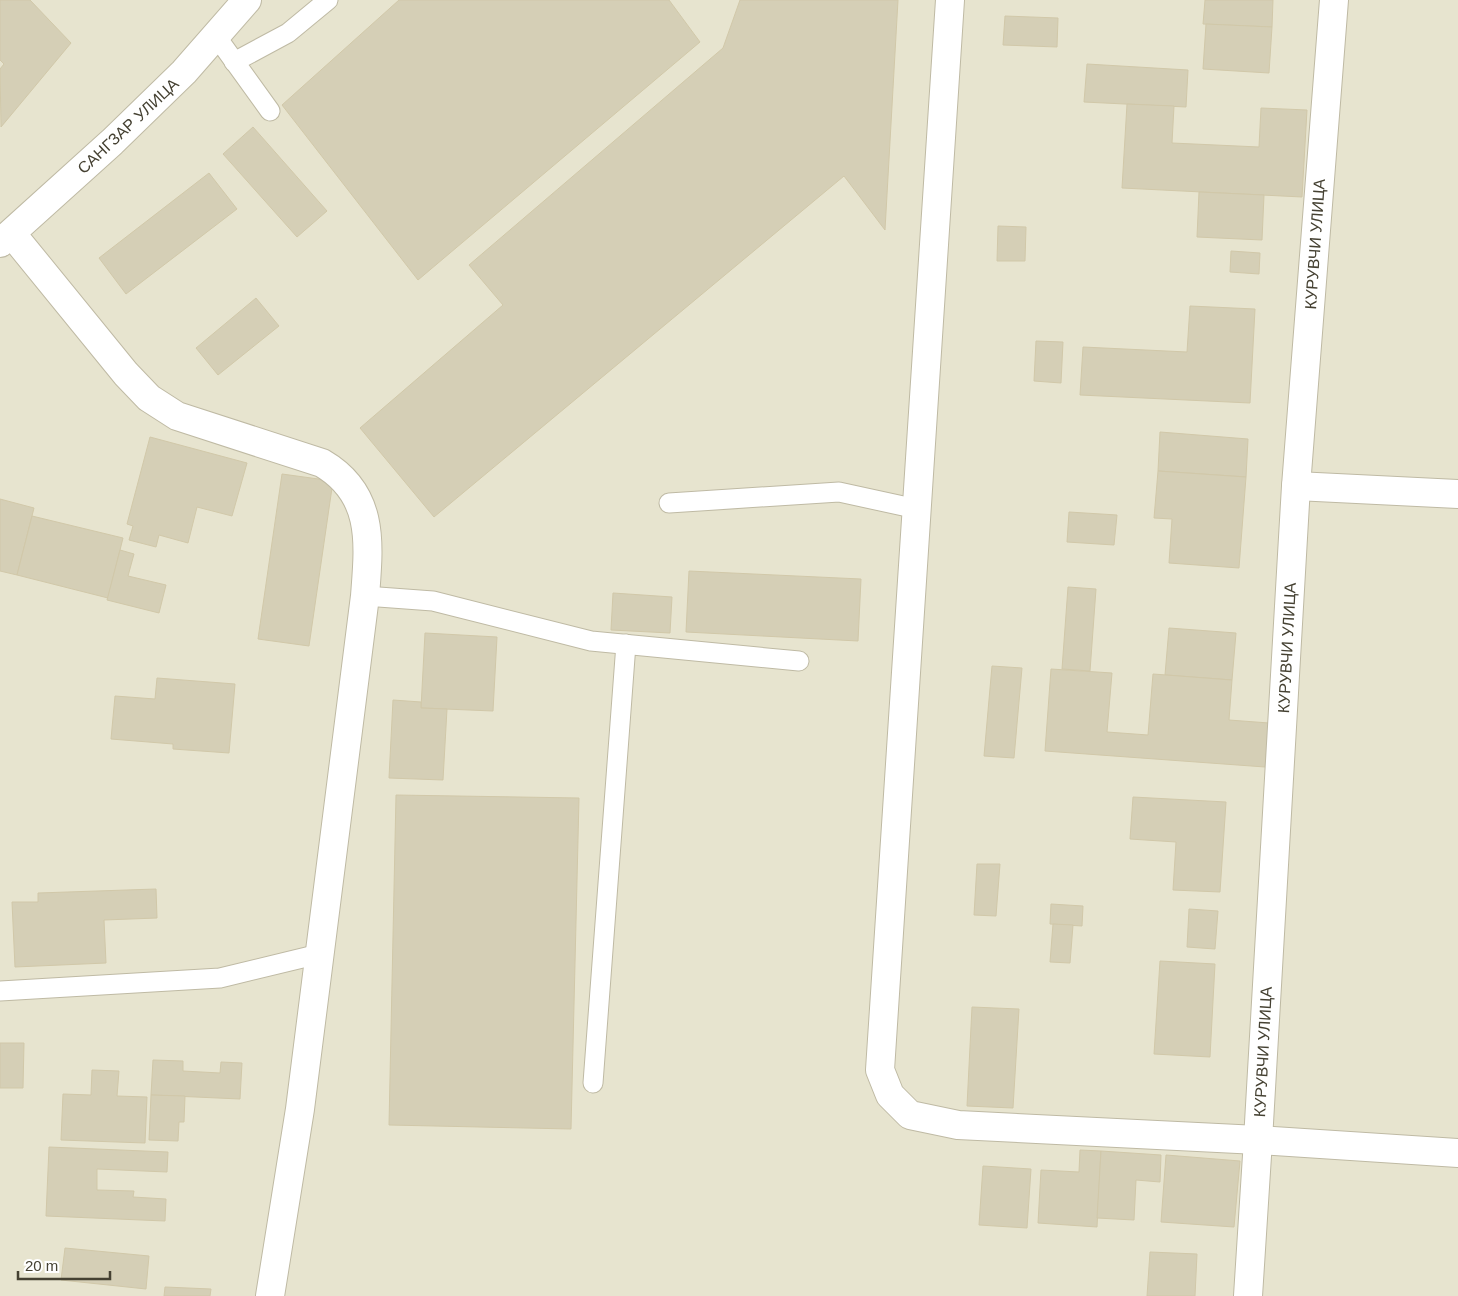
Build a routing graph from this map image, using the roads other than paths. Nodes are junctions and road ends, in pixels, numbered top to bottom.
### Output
1 (247, 0) edge
2 (328, 0) edge
3 (950, 0) edge
4 (1334, 0) edge
5 (216, 36) junction
6 (234, 62) junction
7 (270, 111) dead end
8 (6, 238) edge
9 (1296, 486) junction
10 (1458, 494) edge
11 (669, 502) dead end
12 (917, 509) junction
13 (364, 596) junction
14 (626, 644) junction
15 (799, 661) dead end
16 (319, 954) junction
17 (0, 991) edge
18 (593, 1083) dead end
19 (1258, 1140) junction
20 (1458, 1153) edge
21 (270, 1296) edge
22 (1248, 1296) edge

1 - 5 street, САНГЗАР УЛИЦА
2 - 6 lane
3 - 12 street
4 - 9 street, КУРУВЧИ УЛИЦА
5 - 6 lane
5 - 8 street, САНГЗАР УЛИЦА
6 - 7 lane
8 - 13 street
9 - 10 street
9 - 19 street, КУРУВЧИ УЛИЦА
11 - 12 lane
12 - 19 street
13 - 14 lane
13 - 16 street
14 - 15 lane
14 - 18 lane
16 - 17 lane
16 - 21 street
19 - 20 street
19 - 22 street, КУРУВЧИ УЛИЦА

